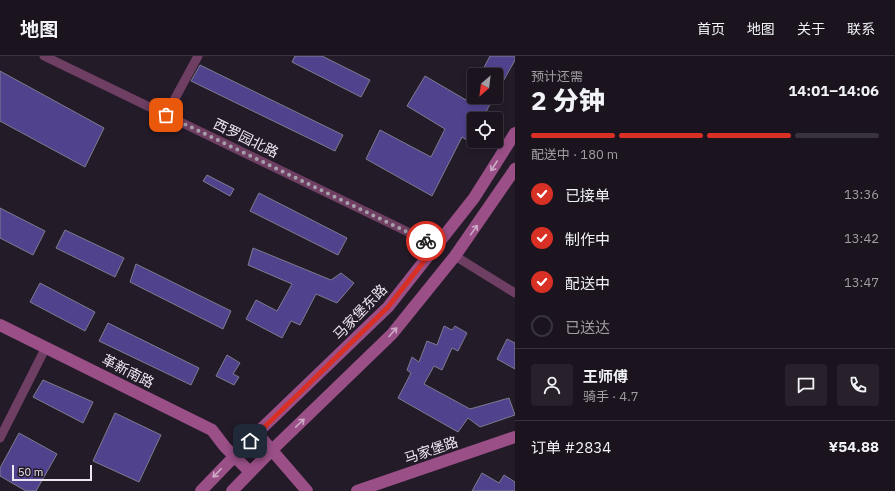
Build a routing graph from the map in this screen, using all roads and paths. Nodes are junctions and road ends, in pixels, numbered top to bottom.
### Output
1 (44, 56) edge
2 (198, 56) edge
3 (166, 115) junction
4 (515, 133) edge
5 (515, 169) edge
6 (436, 246) junction
7 (455, 256) junction
8 (515, 293) edge
9 (0, 325) edge
10 (46, 347) junction
11 (258, 433) junction
12 (515, 437) edge
13 (0, 438) edge
14 (272, 450) junction
15 (234, 456) junction
16 (250, 472) junction
17 (201, 491) edge
18 (232, 491) edge
19 (307, 491) edge
20 (357, 491) edge

1 - 3 street, 西罗园北路
2 - 3 street
3 - 6 street, 西罗园北路
4 -> 6 main road, 马家堡东路
7 -> 5 main road
6 - 11 main road, 马家堡东路
7 - 8 street
14 -> 7 main road
9 - 10 main road, 革新南路
10 - 13 street
10 - 15 main road, 革新南路
11 - 14 main road
11 - 15 main road, 马家堡东路
12 - 20 main road, 马家堡路
14 - 16 main road
14 - 19 main road
15 - 16 main road, 革新南路
15 -> 17 main road, 马家堡东路
16 - 18 main road

